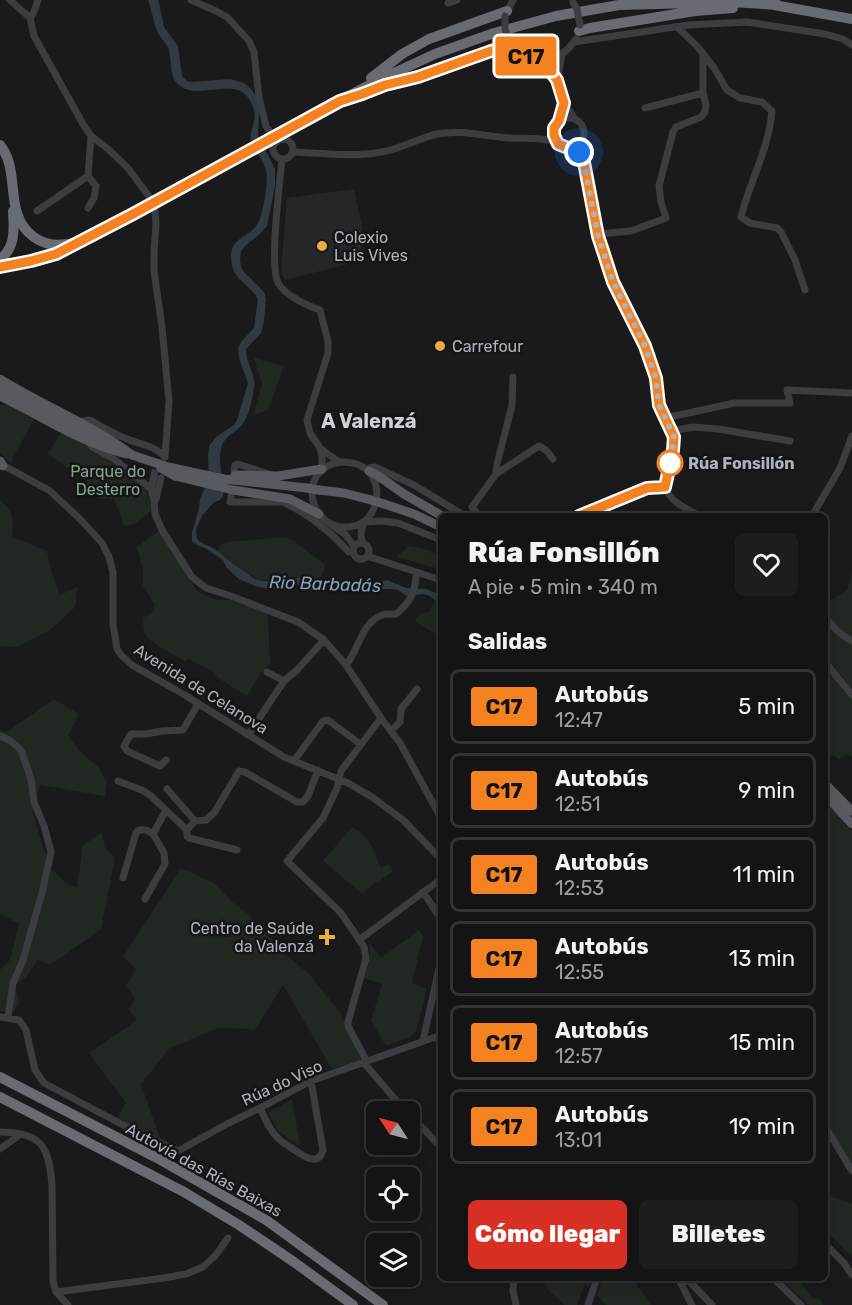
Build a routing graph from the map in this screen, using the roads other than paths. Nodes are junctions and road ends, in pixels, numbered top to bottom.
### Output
1 (10, 0) edge
2 (38, 0) edge
3 (191, 0) edge
4 (457, 0) edge
5 (513, 0) edge
6 (747, 0) edge
7 (572, 1) edge
8 (448, 3) dead end
9 (778, 5) junction
10 (506, 14) junction
11 (30, 18) junction
12 (852, 19) edge
13 (677, 27) junction
14 (580, 28) junction
15 (574, 42) junction
16 (511, 43) junction
17 (852, 45) edge
18 (562, 54) junction
19 (703, 54) junction
20 (542, 60) junction
21 (557, 80) junction
22 (703, 93) junction
23 (340, 101) junction
24 (564, 103) junction
25 (645, 108) dead end
26 (574, 118) junction
27 (559, 121) junction
28 (554, 132) junction
29 (91, 136) junction
30 (541, 138) junction
31 (276, 142) junction
32 (556, 142) junction
33 (581, 142) junction
34 (0, 145) edge
35 (573, 148) junction
36 (0, 152) edge
37 (293, 152) junction
38 (583, 157) junction
39 (282, 159) junction
40 (4, 163) edge
41 (88, 176) junction
42 (88, 208) dead end
43 (37, 211) dead end
44 (598, 234) junction
45 (80, 242) junction
46 (0, 259) edge
47 (0, 267) edge
48 (805, 290) dead end
49 (513, 377) dead end
50 (0, 379) edge
51 (0, 387) edge
52 (852, 393) edge
53 (0, 396) edge
54 (0, 403) edge
55 (14, 403) junction
56 (665, 418) junction
57 (80, 423) junction
58 (166, 430) junction
59 (671, 431) junction
60 (852, 436) edge
61 (88, 441) junction
62 (790, 441) dead end
63 (320, 448) junction
64 (158, 454) junction
65 (132, 455) junction
66 (553, 459) dead end
67 (339, 462) junction
68 (1, 464) edge
69 (322, 469) junction
70 (234, 470) dead end
71 (368, 470) junction
72 (496, 474) junction
73 (200, 475) junction
74 (274, 476) junction
75 (665, 487) junction
76 (151, 489) junction
77 (231, 499) dead end
78 (283, 500) junction
79 (460, 513) edge
80 (477, 513) edge
81 (586, 513) edge
82 (695, 513) edge
83 (814, 513) edge
84 (155, 514) junction
85 (319, 514) junction
86 (438, 514) edge
87 (329, 522) junction
88 (364, 522) junction
89 (438, 526) edge
90 (438, 539) edge
91 (363, 543) junction
92 (354, 548) junction
93 (367, 556) junction
94 (416, 573) junction
95 (438, 579) edge
96 (828, 621) edge
97 (324, 640) junction
98 (852, 641) edge
99 (346, 665) junction
100 (828, 666) edge
101 (267, 672) dead end
102 (284, 681) junction
103 (417, 689) dead end
104 (852, 695) edge
105 (198, 704) junction
106 (381, 718) junction
107 (391, 731) junction
108 (248, 735) junction
109 (0, 736) edge
110 (360, 744) junction
111 (166, 760) dead end
112 (294, 761) junction
113 (318, 770) junction
114 (339, 779) junction
115 (118, 781) dead end
116 (828, 787) edge
117 (167, 789) dead end
118 (828, 798) edge
119 (166, 810) junction
120 (438, 813) edge
121 (851, 819) edge
122 (195, 821) junction
123 (187, 830) junction
124 (153, 834) junction
125 (237, 850) dead end
126 (438, 856) edge
127 (123, 878) dead end
128 (438, 881) edge
129 (423, 892) junction
130 (145, 899) dead end
131 (438, 914) edge
132 (359, 940) junction
133 (438, 973) edge
134 (4, 1017) edge
135 (438, 1036) edge
136 (423, 1041) junction
137 (366, 1062) junction
138 (0, 1077) edge
139 (311, 1082) junction
140 (0, 1097) edge
141 (397, 1101) edge
142 (260, 1108) junction
143 (420, 1125) edge
144 (828, 1131) edge
145 (0, 1132) edge
146 (21, 1134) junction
147 (438, 1144) edge
148 (0, 1149) edge
149 (852, 1171) edge
150 (228, 1238) dead end
151 (828, 1247) edge
152 (852, 1275) edge
153 (512, 1281) edge
154 (596, 1281) edge
155 (680, 1281) edge
156 (689, 1281) edge
157 (776, 1281) edge
158 (57, 1292) junction
159 (68, 1305) edge
160 (352, 1305) edge
161 (383, 1305) edge
162 (516, 1305) edge
163 (588, 1305) edge
164 (692, 1305) edge
165 (712, 1305) edge
166 (801, 1305) edge

1 - 11 street
2 - 11 street
3 - 31 street
4 - 8 street
5 - 10 street
6 - 9 highway
7 - 14 street, bridge
9 - 12 highway
9 - 14 highway
9 - 23 highway
10 - 16 street, bridge
10 - 23 highway
11 - 29 street
13 - 15 street
13 - 17 street
13 - 19 street
14 - 15 street
15 - 18 street
16 - 20 street
16 - 23 highway
18 - 20 street
18 - 21 street
19 - 22 street
19 - 48 street
20 - 21 street
21 - 24 street
22 - 25 street
22 - 44 street
23 - 45 highway, bridge
24 - 26 street
24 - 27 street
26 - 27 street
26 - 33 street
27 - 28 street
28 - 30 street
28 - 32 street
29 - 41 street
29 - 58 street
30 - 32 street
30 - 37 street
31 - 37 street
31 - 39 street
32 - 35 street
33 - 35 street
33 - 38 street
34 - 40 highway
35 - 38 street
36 - 40 highway
37 - 39 street
38 - 44 street
39 - 63 street
40 - 45 highway
40 - 46 highway
41 - 42 street
41 - 43 street
44 - 56 street
45 - 47 highway
49 - 72 street
50 - 57 main road
51 - 65 main road
52 - 56 street
53 - 55 main road
54 - 55 main road
55 - 61 main road
56 - 59 street
57 - 64 street
57 - 65 main road
58 - 64 street
58 - 64 street
59 - 62 street
59 - 75 street
60 - 83 street
61 - 65 main road
61 - 76 street
63 - 67 street
63 - 69 street
64 - 65 main road, bridge
64 - 73 main road, bridge
64 - 78 main road, bridge
66 - 72 street
67 - 69 street
67 - 71 street
68 - 105 street, Avenida de Celanova
69 - 74 main road
69 - 85 street
70 - 74 street
71 - 79 street
71 - 86 main road
71 - 88 street
72 - 80 street
73 - 74 main road
73 - 89 main road, bridge
75 - 81 street
75 - 82 street
76 - 84 street
76 - 84 street
77 - 78 street
78 - 85 main road
78 - 92 street
84 - 97 street
85 - 87 street
87 - 88 street
87 - 92 street
88 - 90 street
88 - 91 street
91 - 92 street
91 - 93 street
92 - 93 street
93 - 94 street
94 - 95 street
94 - 99 street
96 - 98 street
97 - 99 street
97 - 102 street
99 - 106 street
100 - 104 street
101 - 102 street
102 - 108 street
103 - 107 street
105 - 108 street, Avenida de Celanova
105 - 111 street
106 - 107 street
106 - 110 street
107 - 120 street
108 - 112 street, Avenida de Celanova
109 - 134 street
110 - 112 street
110 - 114 street
112 - 113 street, Avenida de Celanova
113 - 114 street, Avenida de Celanova
113 - 122 street
114 - 126 street, Avenida de Celanova
114 - 132 street
115 - 119 street
116 - 121 main road
117 - 122 street
118 - 121 main road
119 - 123 street
119 - 124 street
122 - 123 street
123 - 125 street
124 - 127 street
124 - 130 street
128 - 129 street
129 - 131 street
129 - 132 street
132 - 137 street
133 - 136 street
134 - 142 street, Rúa do Viso
135 - 136 street, Rúa do Viso
136 - 137 street, Rúa do Viso
137 - 139 street, Rúa do Viso
137 - 141 street
138 - 161 highway, Autovía das Rías Baixas
139 - 142 street, Rúa do Viso
139 - 142 street
140 - 160 highway, Autovía das Rías Baixas
143 - 147 street
144 - 149 street
145 - 146 street
146 - 148 street
146 - 158 street
150 - 158 street
151 - 152 street
153 - 162 street
154 - 163 street
155 - 164 street
156 - 165 street
157 - 166 street
158 - 159 street

